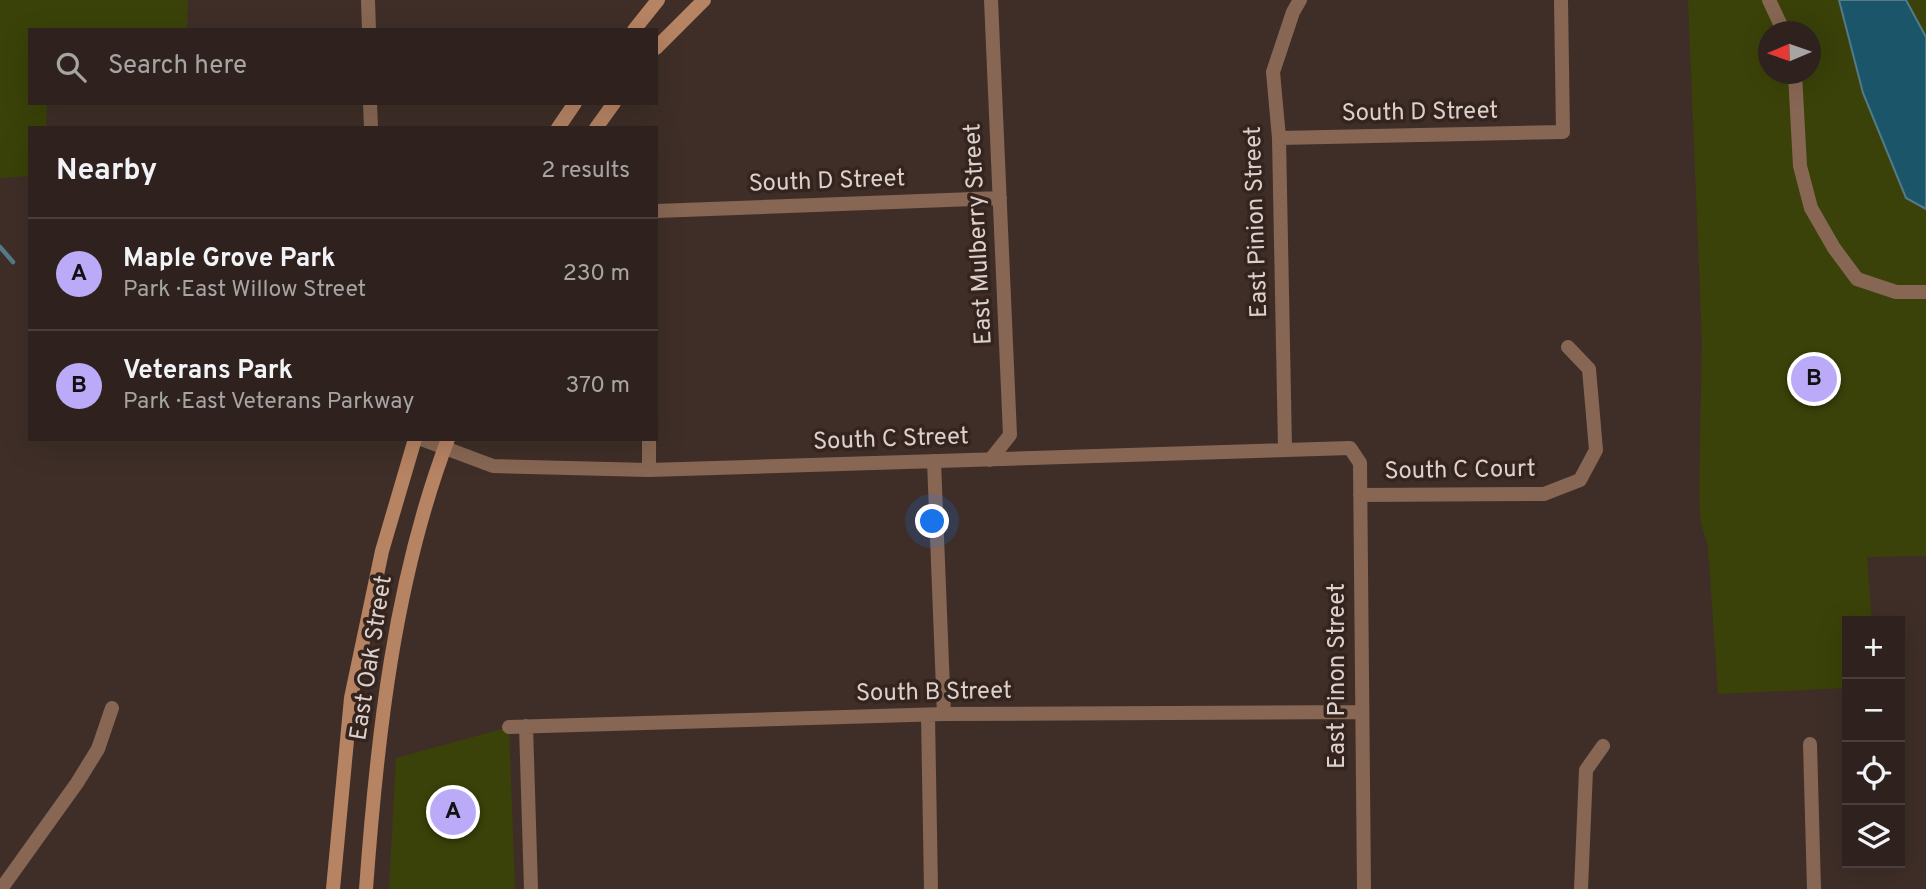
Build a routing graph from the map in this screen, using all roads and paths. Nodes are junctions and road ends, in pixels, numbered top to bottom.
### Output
1 (368, 0) edge
2 (658, 0) edge
3 (704, 0) edge
4 (991, 0) edge
5 (1300, 0) edge
6 (1561, 0) edge
7 (1769, 0) edge
8 (1779, 21) edge
9 (369, 28) edge
10 (636, 28) edge
11 (658, 46) edge
12 (1796, 84) edge
13 (370, 105) edge
14 (574, 105) edge
15 (613, 105) edge
16 (371, 126) edge
17 (559, 126) edge
18 (597, 126) edge
19 (1279, 138) junction
20 (1000, 198) junction
21 (658, 211) edge
22 (1926, 292) edge
23 (1568, 346) dead end
24 (414, 441) edge
25 (649, 441) edge
26 (446, 444) edge
27 (1285, 448) junction
28 (990, 460) junction
29 (934, 461) junction
30 (1360, 463) joint
31 (649, 470) junction
32 (1360, 495) junction
33 (112, 708) dead end
34 (1360, 712) junction
35 (944, 713) junction
36 (928, 716) junction
37 (526, 726) junction
38 (509, 727) dead end
39 (1810, 744) dead end
40 (1603, 746) dead end
41 (1, 889) edge
42 (333, 889) edge
43 (366, 889) edge
44 (531, 889) edge
45 (931, 889) edge
46 (1364, 889) edge
47 (1581, 889) edge
48 (1814, 889) edge

1 - 9 street
2 - 10 street
3 - 11 street
4 - 20 street, East Mulberry Street
5 - 19 street, East Pinion Street
6 - 19 street, South D Street
7 - 8 street
12 - 22 street
13 - 16 street
14 - 17 street
15 - 18 street
19 - 27 street, East Pinion Street
20 - 21 street, South D Street
20 - 28 street, East Mulberry Street
23 - 32 street, South C Court
24 - 42 street, East Oak Street
25 - 31 street
26 - 31 street, South C Street
26 - 43 street, East Oak Street
27 - 28 street, South C Street
27 - 30 street, South C Street
28 - 29 street, South C Street
29 - 31 street, South C Street
29 - 35 street
30 - 32 street, East Pinon Street
32 - 34 street, East Pinon Street
33 - 41 street
34 - 35 street, South B Street
34 - 46 street, East Pinon Street
35 - 36 street, South B Street
36 - 37 street, South B Street
36 - 45 street
37 - 38 street, South B Street
37 - 44 street
39 - 48 street
40 - 47 street

